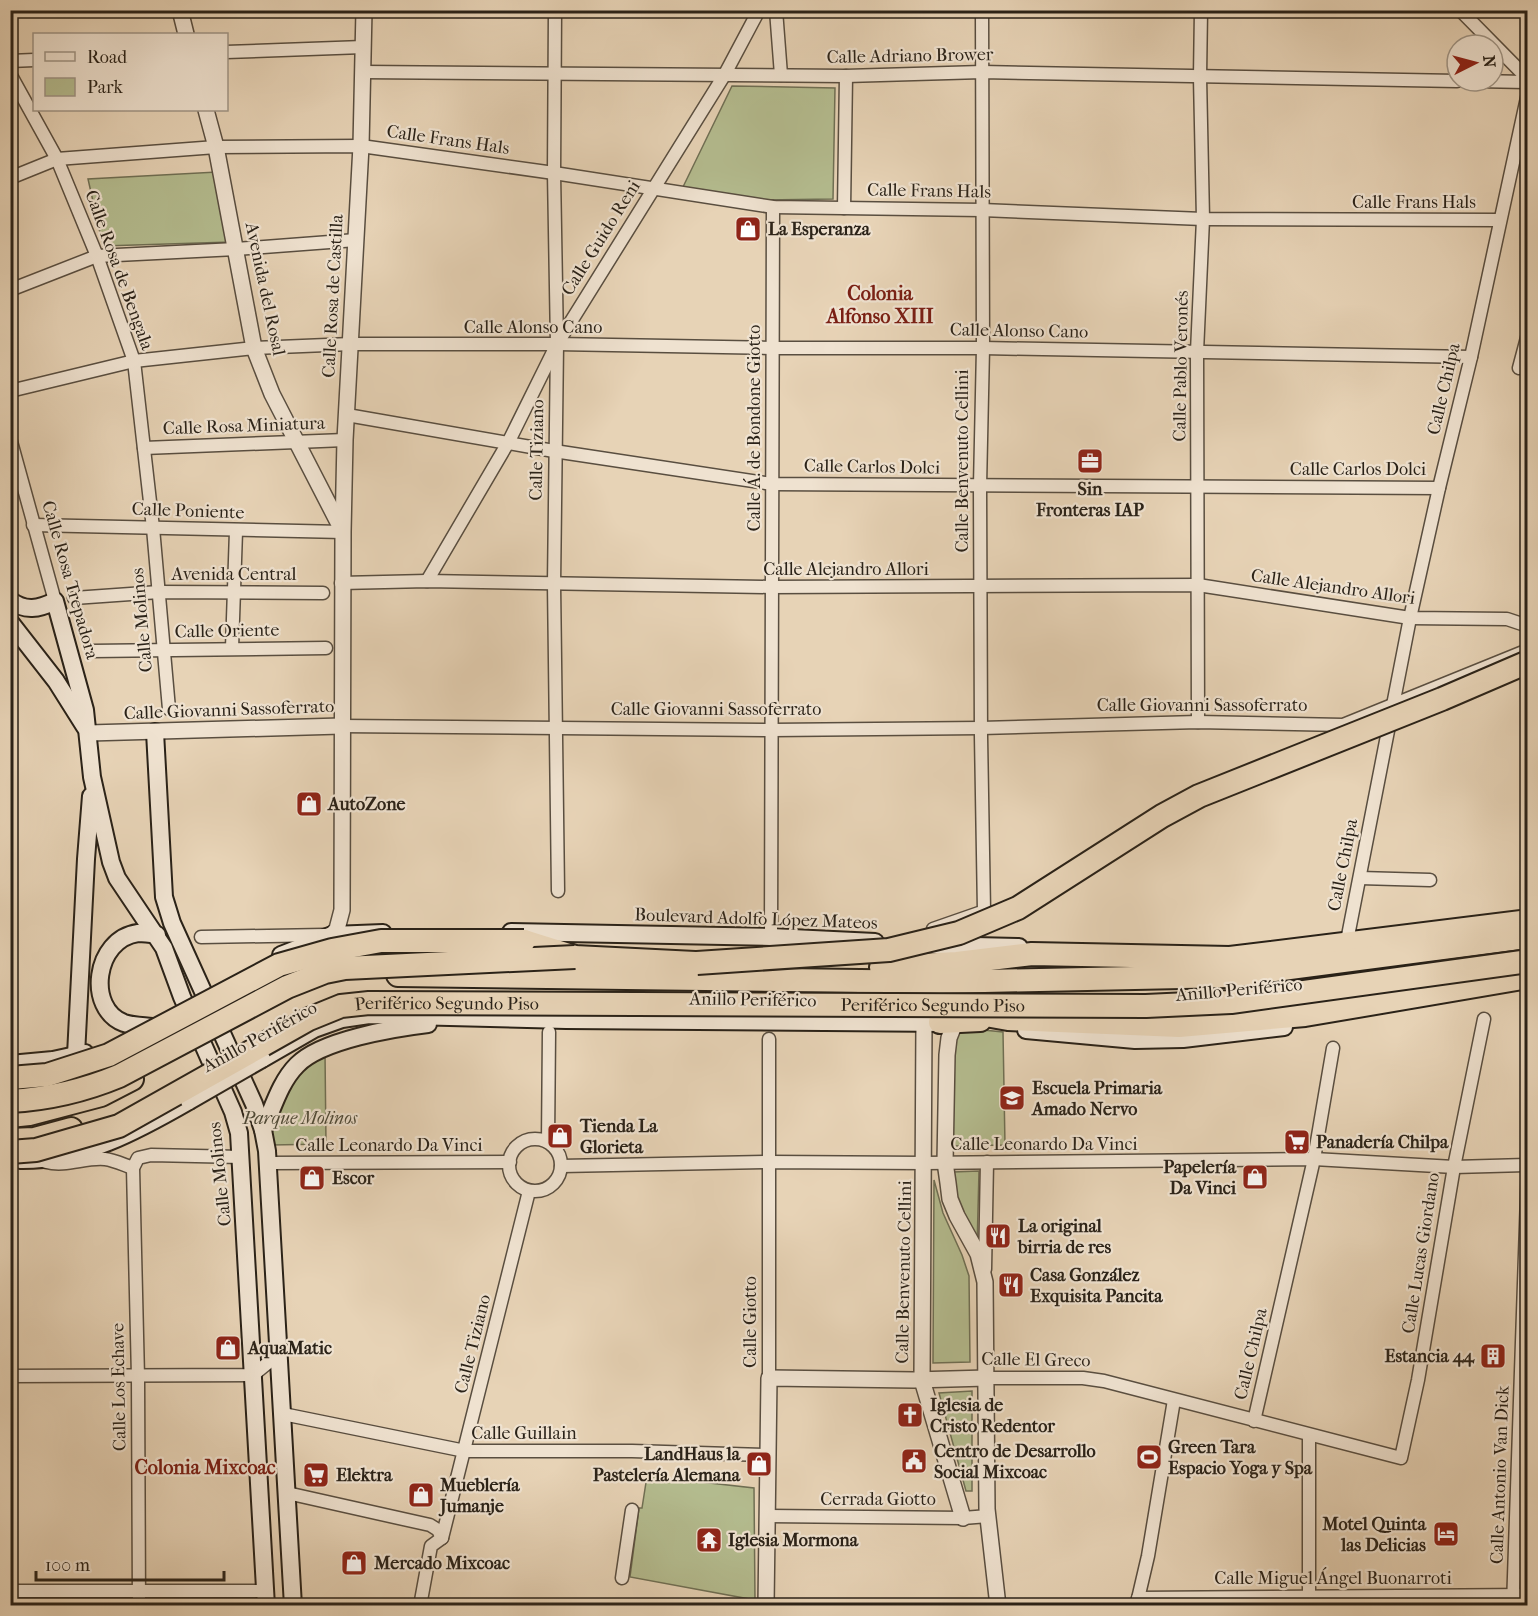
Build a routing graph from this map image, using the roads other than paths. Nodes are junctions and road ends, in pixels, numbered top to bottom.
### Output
1 (180, 10) edge
2 (364, 10) edge
3 (555, 10) edge
4 (759, 10) edge
5 (776, 10) edge
6 (982, 10) edge
7 (1201, 10) edge
8 (1460, 10) edge
9 (186, 33) edge
10 (363, 47) junction
11 (228, 52) edge
12 (33, 60) edge
13 (10, 61) edge
14 (363, 72) junction
15 (982, 72) junction
16 (555, 73) junction
17 (10, 74) edge
18 (725, 74) junction
19 (781, 75) junction
20 (846, 76) junction
21 (1200, 77) junction
22 (1445, 81) edge
23 (1505, 81) edge
24 (1527, 81) edge
25 (1527, 93) edge
26 (206, 111) edge
27 (361, 146) junction
28 (216, 147) junction
29 (57, 159) junction
30 (554, 173) junction
31 (10, 178) edge
32 (652, 189) junction
33 (773, 207) junction
34 (844, 208) junction
35 (982, 210) junction
36 (1203, 219) junction
37 (1500, 220) junction
38 (356, 240) junction
39 (236, 249) junction
40 (97, 256) junction
41 (10, 290) edge
42 (1527, 334) edge
43 (351, 344) junction
44 (556, 344) junction
45 (254, 348) junction
46 (772, 348) junction
47 (983, 348) junction
48 (1197, 351) junction
49 (1471, 357) junction
50 (134, 361) junction
51 (1519, 368) dead end
52 (10, 391) edge
53 (347, 415) junction
54 (10, 438) edge
55 (345, 440) junction
56 (509, 441) junction
57 (298, 442) junction
58 (144, 448) junction
59 (554, 451) junction
60 (772, 484) junction
61 (980, 486) junction
62 (1198, 487) junction
63 (1438, 488) junction
64 (33, 525) junction
65 (153, 528) junction
66 (236, 531) junction
67 (343, 532) junction
68 (427, 581) junction
69 (341, 584) junction
70 (554, 584) junction
71 (1198, 585) junction
72 (771, 587) junction
73 (981, 587) junction
74 (159, 592) junction
75 (234, 592) junction
76 (323, 593) dead end
77 (74, 598) dead end
78 (10, 600) edge
79 (55, 601) junction
80 (1410, 618) junction
81 (10, 622) edge
82 (1527, 626) edge
83 (232, 648) junction
84 (326, 648) dead end
85 (164, 649) junction
86 (1527, 650) edge
87 (92, 651) dead end
88 (1527, 662) edge
89 (1392, 706) junction
90 (169, 709) dead end
91 (1198, 722) junction
92 (341, 726) junction
93 (556, 727) junction
94 (981, 728) junction
95 (772, 730) junction
96 (155, 732) junction
97 (89, 733) junction
98 (92, 777) junction
99 (1360, 878) junction
100 (1430, 880) dead end
101 (558, 891) dead end
102 (1527, 915) edge
103 (1527, 921) edge
104 (1527, 928) edge
105 (157, 935) junction
106 (332, 935) junction
107 (201, 937) dead end
108 (771, 937) junction
109 (1527, 938) edge
110 (1347, 941) junction
111 (883, 942) junction
112 (1527, 953) edge
113 (575, 957) junction
114 (1527, 961) edge
115 (697, 963) junction
116 (858, 969) junction
117 (1527, 977) edge
118 (1527, 984) edge
119 (495, 1017) junction
120 (937, 1018) junction
121 (1484, 1019) dead end
122 (157, 1025) junction
123 (549, 1032) dead end
124 (769, 1039) dead end
125 (1333, 1048) dead end
126 (257, 1050) junction
127 (76, 1055) junction
128 (10, 1064) edge
129 (10, 1078) edge
130 (184, 1092) junction
131 (10, 1101) edge
132 (10, 1116) edge
133 (263, 1130) junction
134 (10, 1140) edge
135 (548, 1142) junction
136 (10, 1152) edge
137 (241, 1157) junction
138 (1314, 1159) junction
139 (10, 1160) edge
140 (39, 1161) junction
141 (769, 1161) junction
142 (510, 1162) junction
143 (945, 1162) junction
144 (987, 1162) junction
145 (269, 1163) junction
146 (925, 1163) junction
147 (561, 1166) junction
148 (1527, 1166) edge
149 (1454, 1167) junction
150 (133, 1168) junction
151 (529, 1191) junction
152 (1526, 1230) edge
153 (985, 1282) junction
154 (280, 1353) junction
155 (254, 1375) junction
156 (10, 1376) edge
157 (138, 1377) junction
158 (769, 1378) junction
159 (987, 1378) junction
160 (922, 1380) junction
161 (1174, 1400) junction
162 (283, 1414) junction
163 (1254, 1421) junction
164 (1310, 1435) junction
165 (465, 1451) junction
166 (768, 1455) junction
167 (1401, 1458) joint
168 (287, 1493) junction
169 (632, 1510) dead end
170 (768, 1516) junction
171 (988, 1516) junction
172 (963, 1518) junction
173 (442, 1538) junction
174 (622, 1578) dead end
175 (10, 1591) edge
176 (1527, 1595) edge
177 (1309, 1596) junction
178 (266, 1598) edge
179 (139, 1599) edge
180 (1513, 1600) edge
181 (1138, 1602) edge
182 (292, 1605) edge
183 (420, 1605) edge
184 (766, 1605) edge
185 (998, 1605) edge

1 - 9 street
2 - 10 street, Calle Rosa de Castilla
3 - 16 street, Calle Tiziano
4 - 18 street, Calle Guido Reni
5 - 19 street
6 - 15 street, Calle Benvenuto Cellini
7 - 21 street, Calle Pablo Veronés
8 - 24 street
10 - 11 street
10 - 14 street, Calle Rosa de Castilla
12 - 13 street
14 - 16 street, Calle Adriano Brower
14 - 27 street, Calle Rosa de Castilla
15 - 20 street, Calle Adriano Brower
15 - 21 street, Calle Adriano Brower
15 - 35 street, Calle Benvenuto Cellini
16 - 18 street, Calle Adriano Brower
16 - 30 street, Calle Tiziano
17 - 29 street, Calle Rosa de Bengala
18 - 19 street, Calle Adriano Brower
18 - 32 street, Calle Guido Reni
19 - 20 street, Calle Adriano Brower
20 - 34 street
21 - 22 street, Calle Adriano Brower
21 - 36 street, Calle Pablo Veronés
23 - 24 street
25 - 37 street, Calle Chilpa
26 - 28 street, Avenida del Rosal
27 - 28 street, Calle Frans Hals
27 - 30 street, Calle Frans Hals
27 - 38 street, Calle Rosa de Castilla
28 - 29 street, Calle Frans Hals
28 - 39 street, Avenida del Rosal
29 - 31 street, Calle Frans Hals
29 - 40 street, Calle Rosa de Bengala
30 - 32 street, Calle Frans Hals
30 - 44 street, Calle Tiziano
32 - 33 street, Calle Frans Hals
32 - 44 street, Calle Guido Reni
33 - 34 street, Calle Frans Hals
33 - 46 street, Calle Á. de Bondone Giotto
34 - 35 street, Calle Frans Hals
35 - 36 street, Calle Frans Hals
35 - 47 street, Calle Benvenuto Cellini
36 - 37 street, Calle Frans Hals
36 - 48 street, Calle Pablo Veronés
37 - 49 street, Calle Chilpa
38 - 39 street
38 - 43 street, Calle Rosa de Castilla
39 - 40 street
39 - 45 street, Avenida del Rosal
40 - 41 street
40 - 50 street, Calle Rosa de Bengala
42 - 51 street
43 - 44 street, Calle Alonso Cano
43 - 45 street, Calle Alonso Cano
43 - 53 street, Calle Rosa de Castilla
44 - 46 street, Calle Alonso Cano
44 - 56 street, Calle Guido Reni
44 - 59 street, Calle Tiziano
45 - 50 street, Calle Alonso Cano
45 - 57 street, Avenida del Rosal
46 - 47 street, Calle Alonso Cano
46 - 60 street, Calle Á. de Bondone Giotto
47 - 48 street, Calle Alonso Cano
47 - 61 street, Calle Benvenuto Cellini
48 - 49 street, Calle Alonso Cano
48 - 62 street, Calle Pablo Veronés
49 - 63 street, Calle Chilpa
50 - 52 street, Calle Alonso Cano
50 - 58 street, Calle Rosa de Bengala
53 - 55 street, Calle Rosa de Castilla
53 - 56 street, Calle Carlos Dolci
54 - 64 street, Calle Rosa Trepadora
55 - 57 street, Calle Rosa Miniatura
55 - 67 street, Calle Rosa de Castilla
56 - 59 street, Calle Carlos Dolci
56 - 68 street, Calle Guido Reni
57 - 58 street, Calle Rosa Miniatura
57 - 67 street, Avenida del Rosal
58 - 65 street, Calle Rosa de Bengala
59 - 60 street, Calle Carlos Dolci
59 - 70 street, Calle Tiziano
60 - 61 street, Calle Carlos Dolci
60 - 72 street, Calle Á. de Bondone Giotto
61 - 62 street, Calle Carlos Dolci
61 - 73 street, Calle Benvenuto Cellini
62 - 63 street, Calle Carlos Dolci
62 - 71 street, Calle Pablo Veronés
63 - 80 street, Calle Chilpa
64 - 65 street, Calle Poniente
64 - 79 street, Calle Rosa Trepadora
65 - 66 street, Calle Poniente
65 - 74 street, Calle Molinos
66 - 67 street, Calle Poniente
66 - 75 street
67 - 69 street, Calle Rosa de Castilla
68 - 69 street, Calle Alejandro Allori
68 - 70 street, Calle Alejandro Allori
69 - 92 street, Calle Rosa de Castilla
70 - 72 street, Calle Alejandro Allori
70 - 93 street, Calle Tiziano
71 - 73 street, Calle Alejandro Allori
71 - 80 street, Calle Alejandro Allori
71 - 91 street, Calle Pablo Veronés
72 - 73 street, Calle Alejandro Allori
72 - 95 street, Calle Á. de Bondone Giotto
73 - 94 street, Calle Benvenuto Cellini
74 - 75 street, Avenida Central
74 - 77 street, Avenida Central
74 - 85 street, Calle Molinos
75 - 76 street, Avenida Central
75 - 83 street
78 - 79 main road
79 - 97 main road, Calle Rosa Trepadora
80 - 82 street, Calle Alejandro Allori
80 - 89 street, Calle Chilpa
81 - 97 main road
83 - 84 street, Calle Oriente
83 - 85 street, Calle Oriente
85 - 87 street, Calle Oriente
85 - 90 street, Calle Molinos
86 - 89 street
88 - 115 highway, bridge
89 - 91 street, Calle Giovanni Sassoferrato
89 - 99 street, Calle Chilpa
91 - 94 street, Calle Giovanni Sassoferrato
92 - 93 street, Calle Giovanni Sassoferrato
92 - 96 street, Calle Giovanni Sassoferrato
92 - 106 street, Calle Rosa de Castilla
93 - 95 street, Calle Giovanni Sassoferrato
93 - 101 street, Calle Tiziano
94 - 95 street, Calle Giovanni Sassoferrato
94 - 111 street, Calle Benvenuto Cellini
95 - 108 street, Calle Á. de Bondone Giotto
96 - 97 street, Calle Giovanni Sassoferrato
96 - 133 main road
97 - 98 main road, Calle Molinos
98 - 105 main road, Calle Molinos
98 - 127 main road
99 - 100 street
99 - 110 street, Calle Chilpa
102 - 110 main road, Boulevard Adolfo López Mateos
103 - 116 highway
104 - 116 highway, Periférico Segundo Piso
105 - 122 main road
105 - 137 main road, Calle Molinos
106 - 107 street
106 - 108 main road, Boulevard Adolfo López Mateos
106 - 122 main road, Boulevard Adolfo López Mateos
108 - 111 main road, Boulevard Adolfo López Mateos
109 - 132 highway, Anillo Periférico
110 - 111 main road, Boulevard Adolfo López Mateos
112 - 120 highway, Anillo Periférico
113 - 115 highway, Periférico Segundo Piso
113 - 129 highway, bridge
113 - 131 highway, Periférico Segundo Piso, bridge
114 - 136 highway, Periférico Segundo Piso, bridge
115 - 116 highway, Periférico Segundo Piso, bridge
117 - 120 highway
118 - 120 main road
119 - 120 main road
119 - 126 main road
119 - 133 main road
120 - 126 highway, Anillo Periférico
120 - 143 street
120 - 146 street, Calle Benvenuto Cellini
121 - 149 street, Calle Lucas Giordano
122 - 127 main road, Boulevard Adolfo López Mateos
123 - 135 street
124 - 141 street, Calle Giotto
125 - 138 street, Calle Chilpa
126 - 130 highway, Anillo Periférico
127 - 128 main road, Boulevard Adolfo López Mateos
130 - 134 highway, Anillo Periférico
130 - 140 main road
133 - 145 main road
135 - 142 street
135 - 147 street
137 - 150 street
137 - 155 main road, Calle Molinos
138 - 144 street, Calle Leonardo Da Vinci
138 - 149 street, Calle Leonardo Da Vinci
138 - 163 street, Calle Chilpa
139 - 140 main road
140 - 150 street
141 - 146 street, Calle Leonardo Da Vinci
141 - 147 street, Calle Leonardo Da Vinci
141 - 158 street, Calle Giotto
142 - 145 street, Calle Leonardo Da Vinci
142 - 151 street
143 - 144 street, Calle Leonardo Da Vinci
143 - 146 street, Calle Leonardo Da Vinci
143 - 153 street
144 - 153 street
145 - 154 main road
146 - 160 street, Calle Benvenuto Cellini
147 - 151 street
148 - 149 street, Calle Leonardo Da Vinci
148 - 152 street, Calle Antonio Van Dick
149 - 167 street, Calle Lucas Giordano
150 - 157 street, Calle Los Echave
151 - 165 street, Calle Tiziano
152 - 180 street, Calle Antonio Van Dick
153 - 159 street
154 - 155 street
154 - 162 main road
155 - 157 street
155 - 178 main road, Calle Molinos
156 - 157 street
157 - 179 street, Calle Los Echave
158 - 160 street, Calle El Greco
158 - 166 street, Calle Giotto
159 - 160 street, Calle El Greco
159 - 161 street, Calle El Greco
159 - 171 street
160 - 172 street, Calle Benvenuto Cellini
161 - 163 street, Calle El Greco
161 - 181 street
162 - 165 street, Calle Guillain
162 - 168 main road
163 - 164 street, Calle El Greco
164 - 167 street, Calle El Greco
164 - 177 street
165 - 166 street, Calle Guillain
165 - 173 street, Calle Tiziano
166 - 170 street, Calle Giotto
168 - 173 street
168 - 182 main road
169 - 174 street
170 - 172 street, Cerrada Giotto
170 - 184 street, Calle Giotto
171 - 172 street, Cerrada Giotto
171 - 185 street
173 - 183 street, Calle Tiziano
175 - 179 street
176 - 180 street, Calle Miguel Ángel Buonarroti
177 - 180 street, Calle Miguel Ángel Buonarroti
177 - 181 street, Calle Miguel Ángel Buonarroti
178 - 179 street

